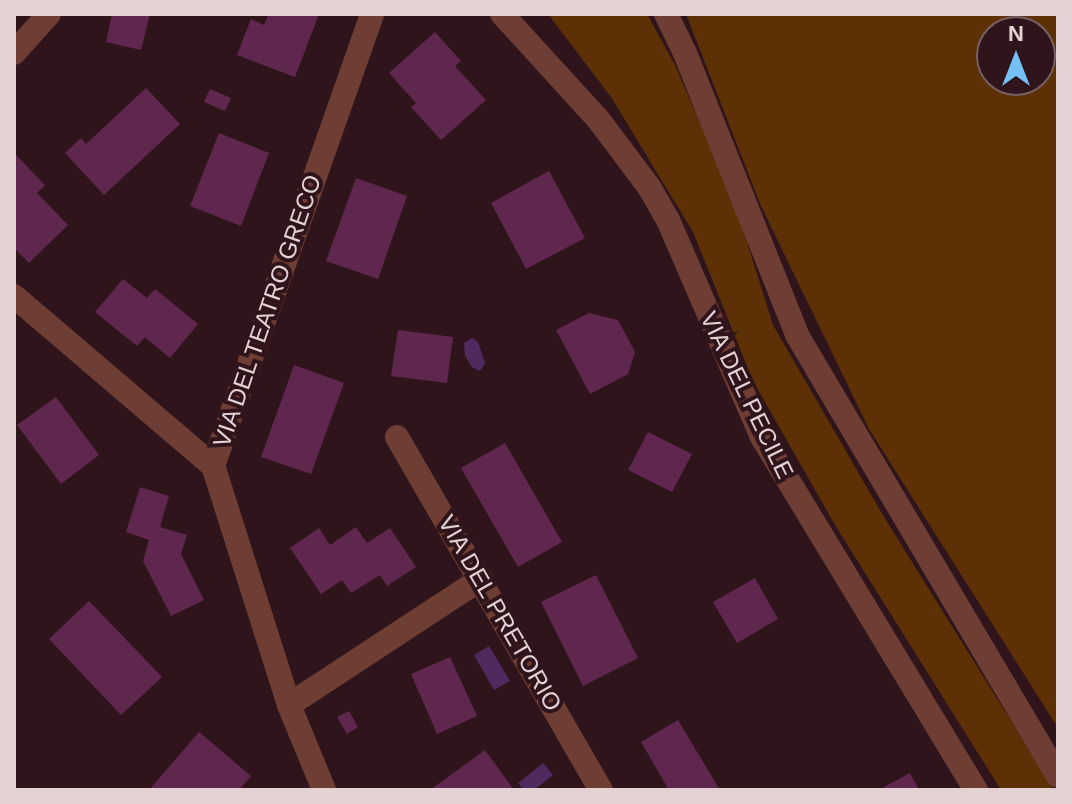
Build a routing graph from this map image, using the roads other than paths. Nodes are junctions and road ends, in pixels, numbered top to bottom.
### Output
1 (49, 14) edge
2 (372, 14) edge
3 (502, 14) edge
4 (666, 14) edge
5 (14, 53) edge
6 (14, 296) edge
7 (397, 437) dead end
8 (213, 466) junction
9 (481, 579) junction
10 (289, 705) junction
11 (1058, 776) edge
12 (324, 790) edge
13 (601, 790) edge
14 (976, 790) edge

1 - 5 street
2 - 8 street, VIA DEL TEATRO GRECO
3 - 14 street, VIA DEL PECILE
4 - 11 street
6 - 8 street
7 - 9 street, VIA DEL PRETORIO
8 - 10 street, VIA DEL TEATRO GRECO
9 - 10 street
9 - 13 street, VIA DEL PRETORIO
10 - 12 street, VIA DEL TEATRO GRECO

